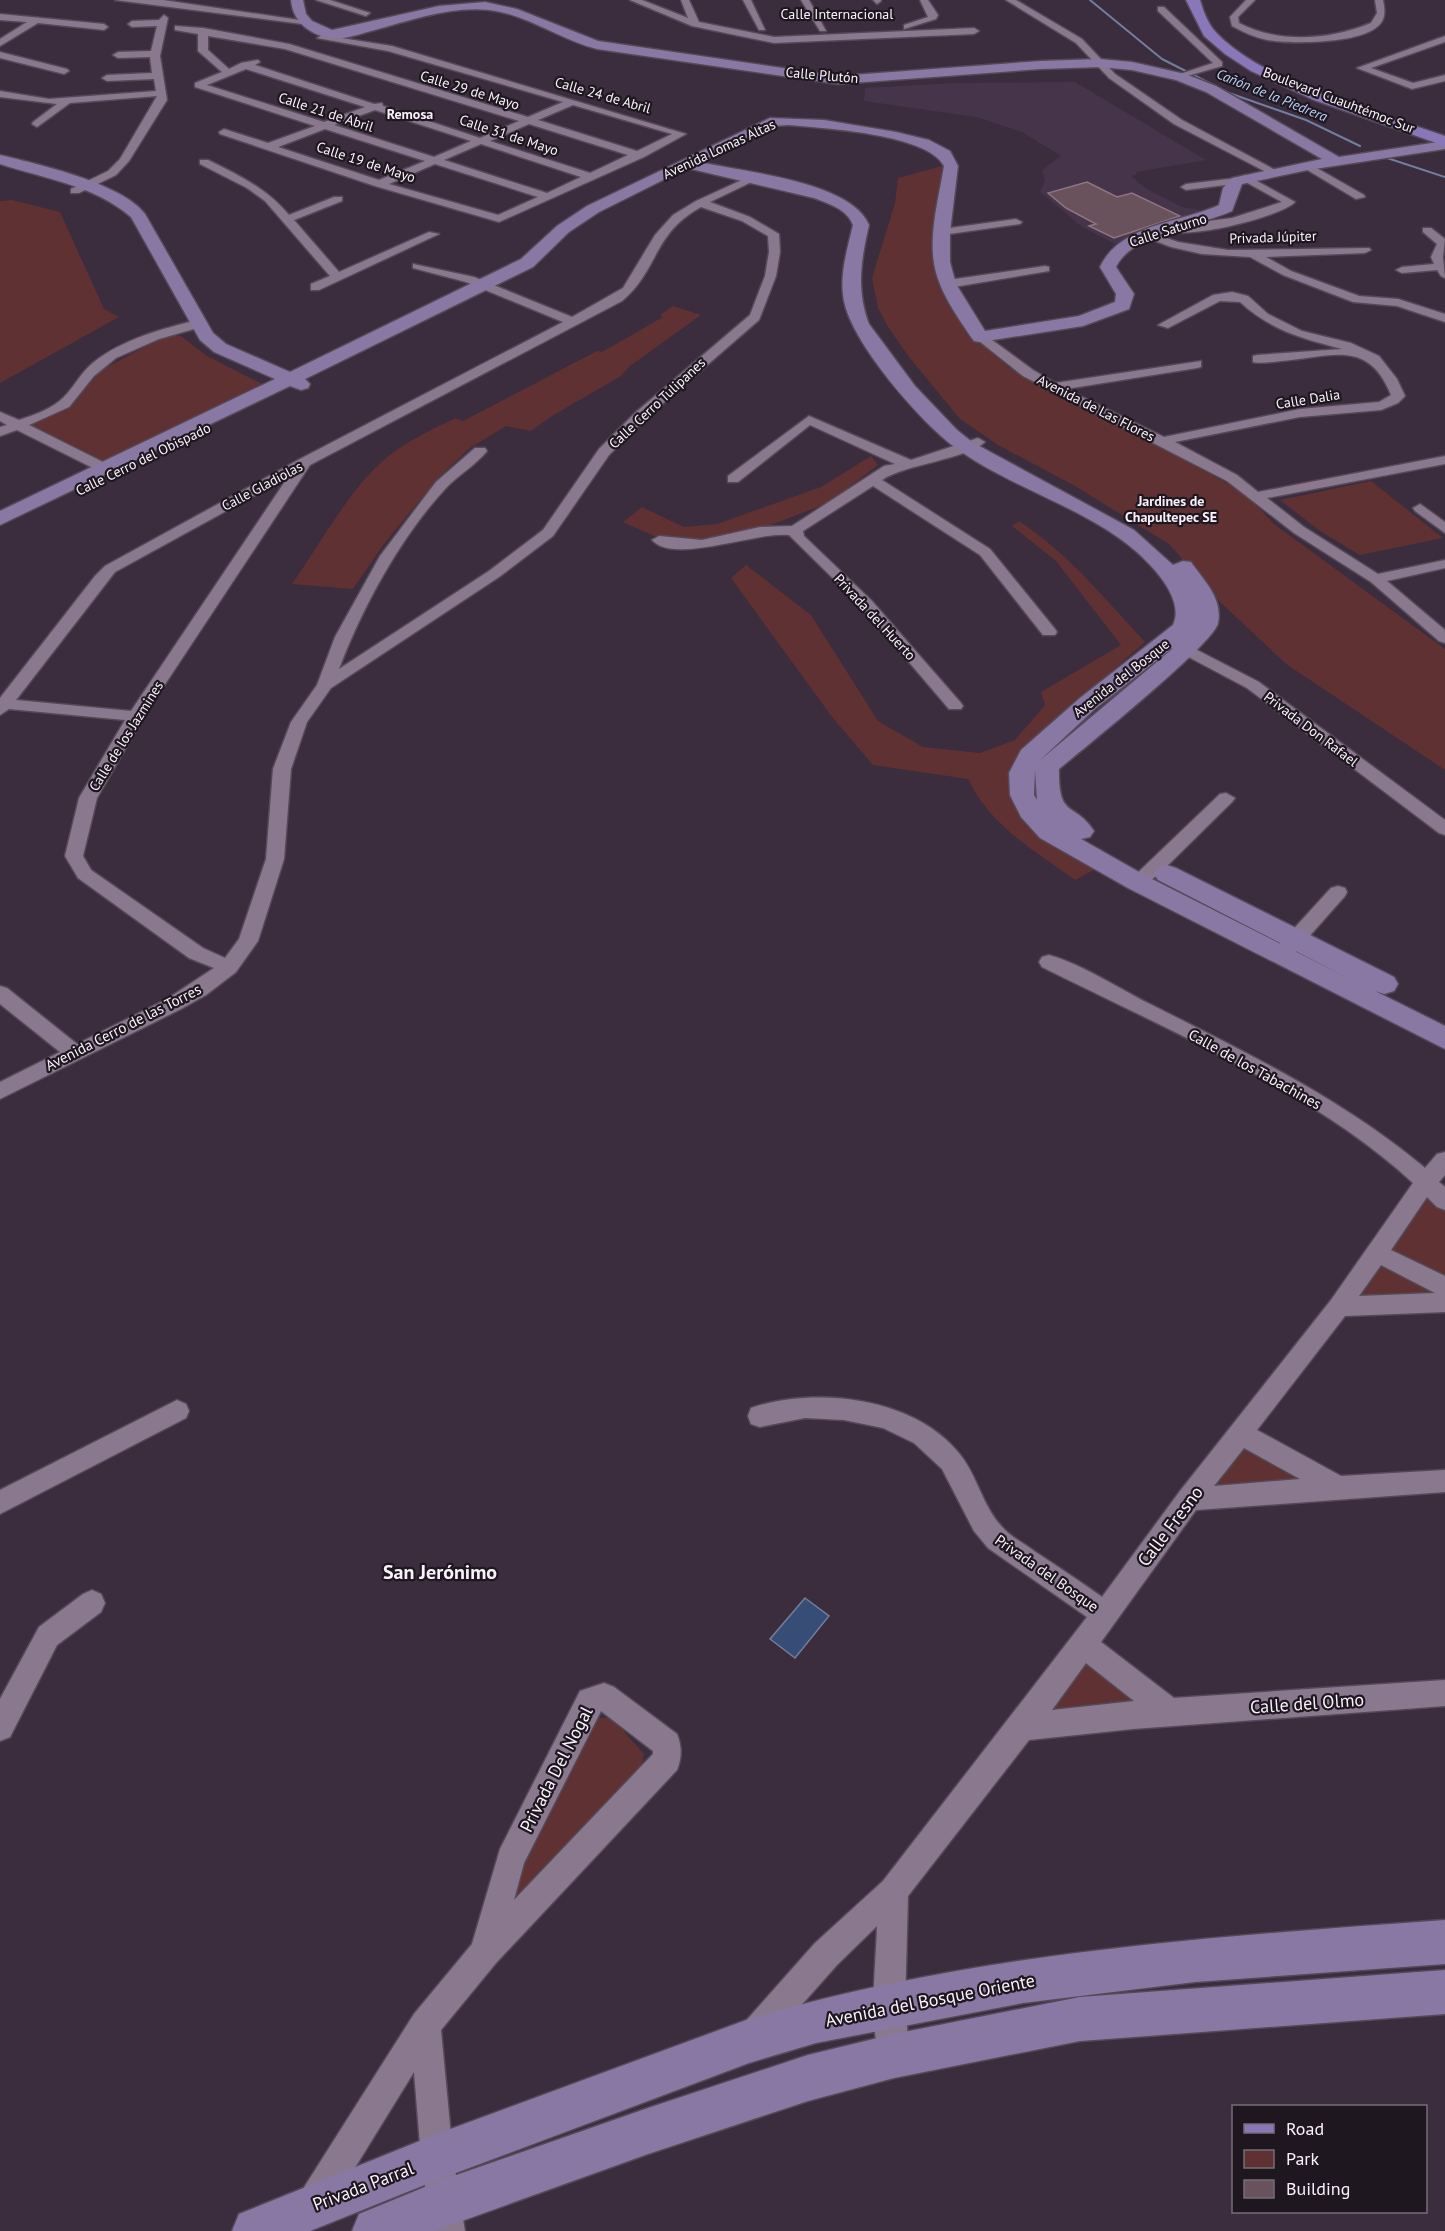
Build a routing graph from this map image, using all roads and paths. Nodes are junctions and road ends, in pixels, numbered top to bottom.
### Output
1 (119, 0) edge
2 (245, 0) edge
3 (297, 0) edge
4 (320, 0) edge
5 (633, 0) edge
6 (685, 0) edge
7 (747, 0) edge
8 (805, 0) edge
9 (924, 0) edge
10 (1010, 0) edge
11 (1193, 0) edge
12 (1251, 0) edge
13 (1378, 0) edge
14 (145, 1) edge
15 (364, 3) dead end
16 (190, 4) edge
17 (348, 8) junction
18 (1161, 9) dead end
19 (366, 13) dead end
20 (246, 14) junction
21 (0, 17) edge
22 (35, 21) junction
23 (302, 21) junction
24 (695, 24) junction
25 (104, 27) dead end
26 (178, 28) dead end
27 (793, 28) dead end
28 (823, 28) junction
29 (131, 29) dead end
30 (717, 30) junction
31 (974, 30) dead end
32 (203, 31) junction
33 (879, 31) junction
34 (328, 37) junction
35 (1445, 39) edge
36 (0, 43) edge
37 (293, 48) junction
38 (156, 54) junction
39 (0, 55) edge
40 (118, 55) dead end
41 (1100, 63) junction
42 (244, 65) junction
43 (64, 71) dead end
44 (227, 72) junction
45 (469, 72) junction
46 (1188, 74) junction
47 (157, 76) junction
48 (107, 78) dead end
49 (1445, 78) edge
50 (421, 89) junction
51 (162, 93) junction
52 (0, 94) edge
53 (66, 102) junction
54 (573, 102) junction
55 (375, 106) junction
56 (526, 121) junction
57 (788, 121) joint
58 (37, 124) dead end
59 (325, 126) junction
60 (224, 132) dead end
61 (1422, 133) junction
62 (1445, 135) edge
63 (480, 140) junction
64 (1445, 143) edge
65 (270, 146) junction
66 (640, 155) junction
67 (0, 159) edge
68 (432, 161) junction
69 (1336, 161) junction
70 (204, 162) dead end
71 (698, 163) junction
72 (1308, 166) junction
73 (1274, 172) junction
74 (18, 173) edge
75 (593, 177) junction
76 (757, 177) junction
77 (1241, 180) junction
78 (379, 184) junction
79 (1186, 187) dead end
80 (81, 188) junction
81 (549, 197) junction
82 (1360, 197) dead end
83 (338, 199) dead end
84 (701, 203) junction
85 (499, 219) joint
86 (285, 220) junction
87 (1016, 222) dead end
88 (1170, 230) junction
89 (1427, 230) dead end
90 (942, 232) junction
91 (433, 234) dead end
92 (1149, 235) junction
93 (1365, 250) dead end
94 (141, 255) dead end
95 (385, 255) junction
96 (1254, 255) junction
97 (1045, 269) dead end
98 (1444, 269) edge
99 (1402, 270) dead end
100 (337, 276) junction
101 (948, 284) junction
102 (315, 287) dead end
103 (490, 291) junction
104 (1445, 318) edge
105 (574, 322) junction
106 (176, 324) junction
107 (197, 324) junction
108 (1164, 325) dead end
109 (980, 337) junction
110 (1363, 351) junction
111 (1257, 359) dead end
112 (1197, 364) dead end
113 (288, 385) junction
114 (1053, 387) junction
115 (0, 416) edge
116 (17, 425) junction
117 (0, 432) edge
118 (965, 439) junction
119 (1162, 441) junction
120 (480, 451) dead end
121 (1445, 460) edge
122 (305, 462) junction
123 (891, 463) junction
124 (106, 469) junction
125 (733, 479) dead end
126 (873, 480) junction
127 (1257, 496) junction
128 (1420, 508) dead end
129 (0, 519) edge
130 (0, 528) edge
131 (1445, 530) edge
132 (796, 531) junction
133 (659, 540) dead end
134 (1445, 564) edge
135 (1376, 579) junction
136 (1049, 632) dead end
137 (1445, 638) edge
138 (1177, 645) junction
139 (325, 685) junction
140 (2, 706) edge
141 (955, 706) dead end
142 (136, 716) junction
143 (1226, 798) dead end
144 (1445, 829) edge
145 (1146, 875) junction
146 (1338, 892) dead end
147 (1289, 947) junction
148 (1049, 962) dead end
149 (229, 967) junction
150 (0, 993) edge
151 (1445, 1016) edge
152 (1445, 1039) edge
153 (73, 1052) junction
154 (0, 1091) edge
155 (1445, 1160) edge
156 (1427, 1181) junction
157 (1445, 1201) edge
158 (1377, 1253) junction
159 (1445, 1287) edge
160 (1445, 1302) edge
161 (1339, 1307) junction
162 (177, 1411) dead end
163 (760, 1416) dead end
164 (1242, 1434) junction
165 (1445, 1481) edge
166 (1338, 1488) junction
167 (1189, 1499) junction
168 (0, 1503) edge
169 (92, 1603) dead end
170 (1105, 1614) junction
171 (1082, 1643) junction
172 (1445, 1693) edge
173 (1170, 1713) junction
174 (0, 1727) edge
175 (1022, 1728) junction
176 (892, 1891) junction
177 (1445, 1942) edge
178 (485, 1952) junction
179 (1445, 1992) edge
180 (890, 2007) junction
181 (425, 2025) junction
182 (748, 2041) junction
183 (894, 2056) junction
184 (437, 2157) junction
185 (312, 2206) junction
186 (445, 2218) edge
187 (256, 2231) edge
188 (376, 2231) edge

1 - 14 street
2 - 20 street
3 - 23 street
4 - 17 street
5 - 24 street
6 - 24 street
7 - 30 street, Calle Internacional
8 - 28 street
9 - 33 street, Calle Internacional
10 - 41 street
11 - 61 main road, Boulevard Cuauhtémoc Sur
12 - 13 street
14 - 16 street
15 - 17 street
16 - 20 street
17 - 19 street
18 - 46 street
20 - 23 street
21 - 22 street
22 - 25 street
22 - 36 street
23 - 34 street
24 - 30 street
26 - 32 street, Calle 29 de Mayo
27 - 28 street, Calle Internacional
28 - 33 street, Calle Internacional
29 - 38 street
30 - 33 street
31 - 33 street
32 - 37 street, Calle 29 de Mayo
32 - 44 street
34 - 37 street
34 - 41 street, Calle Plutón
34 - 45 street, Calle 24 de Abril
35 - 49 street
37 - 42 street
37 - 50 street, Calle 29 de Mayo
38 - 40 street
38 - 47 street
39 - 43 street
41 - 46 street, Calle Plutón
41 - 73 street
42 - 44 street
42 - 55 street, Calle 31 de Mayo
44 - 59 street, Calle 21 de Abril
45 - 50 street
45 - 54 street, Calle 24 de Abril
46 - 69 street, Calle Plutón
47 - 48 street
47 - 51 street
50 - 55 street
50 - 56 street, Calle 29 de Mayo
51 - 53 street
51 - 80 street
52 - 53 street
53 - 58 street
54 - 56 street
54 - 66 street, Calle 24 de Abril
55 - 59 street
55 - 63 street, Calle 31 de Mayo
56 - 63 street
56 - 66 street, Calle 29 de Mayo
57 - 71 street, Avenida Lomas Altas
57 - 90 street, Avenida de Las Flores
59 - 65 street
59 - 68 street, Calle 21 de Abril
60 - 65 street, Calle 19 de Mayo
61 - 62 main road
61 - 64 main road, Boulevard Cuauhtémoc Sur
63 - 68 street
63 - 75 street, Calle 31 de Mayo
64 - 69 street
65 - 78 street, Calle 19 de Mayo
66 - 75 street, Calle 24 de Abril
67 - 74 street
68 - 78 street
68 - 81 street, Calle 21 de Abril
69 - 72 street
70 - 86 street
71 - 76 street, Avenida del Bosque
71 - 103 street, Avenida Lomas Altas
72 - 73 street
72 - 82 street
73 - 77 street
74 - 80 street
75 - 81 street, Calle 24 de Abril
76 - 84 street, Calle Gladiolas
76 - 118 street, Avenida del Bosque
77 - 79 street
77 - 88 street, Calle Saturno
77 - 88 street
78 - 85 street, Calle 19 de Mayo
80 - 94 street
80 - 107 street
81 - 85 street, Calle 24 de Abril
83 - 86 street
84 - 105 street, Calle Gladiolas
84 - 139 street, Calle Cerro Tulipanes
86 - 100 street
87 - 90 street
88 - 92 street, Calle Saturno
89 - 98 street
90 - 101 street, Avenida de Las Flores
91 - 95 street
92 - 96 street, Privada Júpiter
92 - 109 street, Calle Saturno
93 - 96 street, Privada Júpiter
95 - 100 street
95 - 103 street
96 - 104 street
97 - 101 street
98 - 99 street
100 - 102 street
101 - 109 street, Avenida de Las Flores
103 - 105 street
103 - 113 street, Avenida Lomas Altas
105 - 122 street, Calle Gladiolas
106 - 107 street
106 - 113 street
106 - 116 street
107 - 113 street
108 - 110 street, Calle Dalia
109 - 114 street, Avenida de Las Flores
110 - 111 street
110 - 119 street, Calle Dalia
112 - 114 street
113 - 124 street, Calle Cerro del Obispado
113 - 130 street, Calle Cerro del Obispado
114 - 119 street, Avenida de Las Flores
115 - 116 street
116 - 117 street
116 - 124 street
118 - 123 street
118 - 123 street
118 - 138 street, Avenida del Bosque
119 - 127 street, Avenida de Las Flores
120 - 139 street
121 - 127 street
122 - 140 street, Calle Gladiolas
122 - 142 street, Calle de los Jazmines
123 - 125 street
123 - 126 street
124 - 129 street, Calle Cerro del Obispado
126 - 132 street
126 - 136 street
127 - 135 street, Avenida de Las Flores
128 - 131 street
132 - 133 street
132 - 141 street, Privada del Huerto
134 - 135 street
135 - 137 street, Avenida de Las Flores
138 - 144 street, Privada Don Rafael
138 - 145 street, Avenida del Bosque
139 - 149 street, Avenida Cerro de las Torres
140 - 142 street
142 - 149 street, Calle de los Jazmines
143 - 145 street
145 - 147 street, Avenida del Bosque
146 - 147 street
147 - 151 street, Avenida del Bosque
147 - 152 street, Avenida del Bosque
148 - 156 street, Calle de los Tabachines
149 - 153 street, Avenida Cerro de las Torres
150 - 153 street
153 - 154 street, Avenida Cerro de las Torres
155 - 156 street, Calle Fresno
156 - 157 street, Calle de los Tabachines
156 - 158 street, Calle Fresno
158 - 159 street
158 - 161 street, Calle Fresno
160 - 161 street
161 - 164 street, Calle Fresno
162 - 168 street
163 - 170 street, Privada del Bosque
164 - 166 street
164 - 167 street, Calle Fresno
165 - 166 street
166 - 167 street
167 - 170 street, Calle Fresno
169 - 174 street
170 - 171 street, Calle Fresno
171 - 173 street
171 - 175 street, Calle Fresno
172 - 173 street, Calle del Olmo
173 - 175 street, Calle del Olmo
175 - 176 street, Calle Fresno
176 - 180 street
176 - 182 street, Calle Fresno
177 - 180 street, Avenida del Bosque Oriente
178 - 178 street, Privada Del Nogal
178 - 181 street, Privada Del Nogal
179 - 183 street
180 - 182 street, Avenida del Bosque Oriente
180 - 183 street
181 - 184 street
181 - 185 street, Privada Del Nogal
182 - 184 street, Avenida del Bosque Oriente
183 - 186 street
184 - 185 street, Privada Parral
184 - 186 street
185 - 187 street, Privada Parral
186 - 188 street

